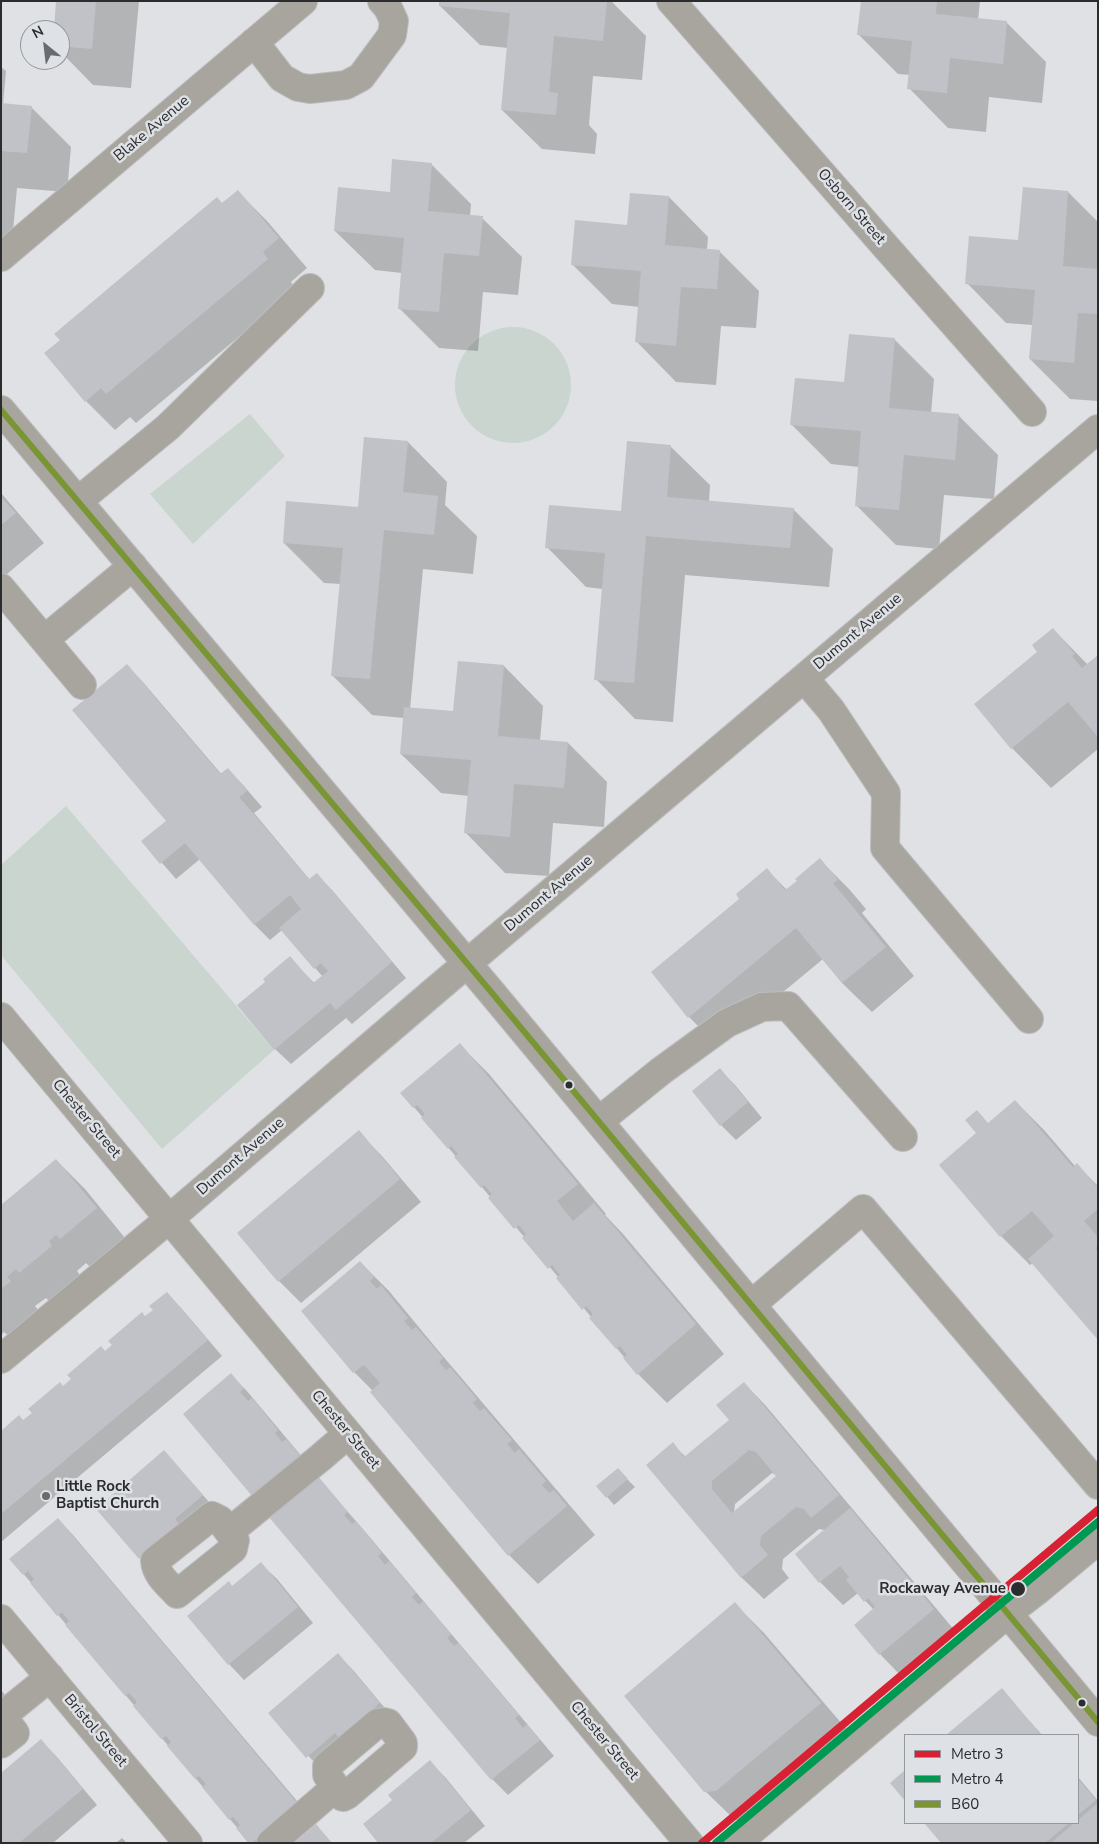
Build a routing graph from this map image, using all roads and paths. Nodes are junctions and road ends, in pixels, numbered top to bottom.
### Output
1 (303, 1) edge
2 (382, 1) edge
3 (671, 1) edge
4 (254, 42) junction
5 (1, 257) edge
6 (310, 288) dead end
7 (1, 410) edge
8 (1032, 412) dead end
9 (1098, 429) edge
10 (78, 501) junction
11 (133, 566) junction
12 (1, 588) edge
13 (45, 639) junction
14 (804, 678) junction
15 (82, 685) dead end
16 (467, 963) junction
17 (1, 1017) edge
18 (1029, 1019) dead end
19 (599, 1121) junction
20 (903, 1137) dead end
21 (169, 1219) junction
22 (751, 1305) junction
23 (1, 1359) edge
24 (348, 1434) junction
25 (1098, 1485) edge
26 (229, 1532) dead end
27 (1098, 1540) edge
28 (1008, 1614) junction
29 (1, 1619) edge
30 (50, 1677) junction
31 (2, 1715) edge
32 (1098, 1722) edge
33 (1, 1744) edge
34 (336, 1787) dead end
35 (188, 1843) edge
36 (271, 1843) edge
37 (689, 1843) edge
38 (737, 1843) edge

1 - 4 street, Blake Avenue
2 - 4 street
3 - 8 street, Osborn Street
4 - 5 street, Blake Avenue
6 - 10 street
7 - 10 street
9 - 14 street, Dumont Avenue
10 - 11 street
11 - 13 street
11 - 16 street
12 - 13 street
13 - 15 street
14 - 16 street, Dumont Avenue
14 - 18 street
16 - 19 street
16 - 21 street, Dumont Avenue
17 - 21 street, Chester Street
19 - 20 street
19 - 22 street
21 - 23 street, Dumont Avenue
21 - 24 street, Chester Street
22 - 25 street
22 - 28 street
24 - 26 street
24 - 37 street, Chester Street
27 - 28 street
28 - 32 street
28 - 38 street
29 - 30 street, Bristol Street
30 - 31 street
30 - 35 street, Bristol Street
31 - 33 street
34 - 36 street

